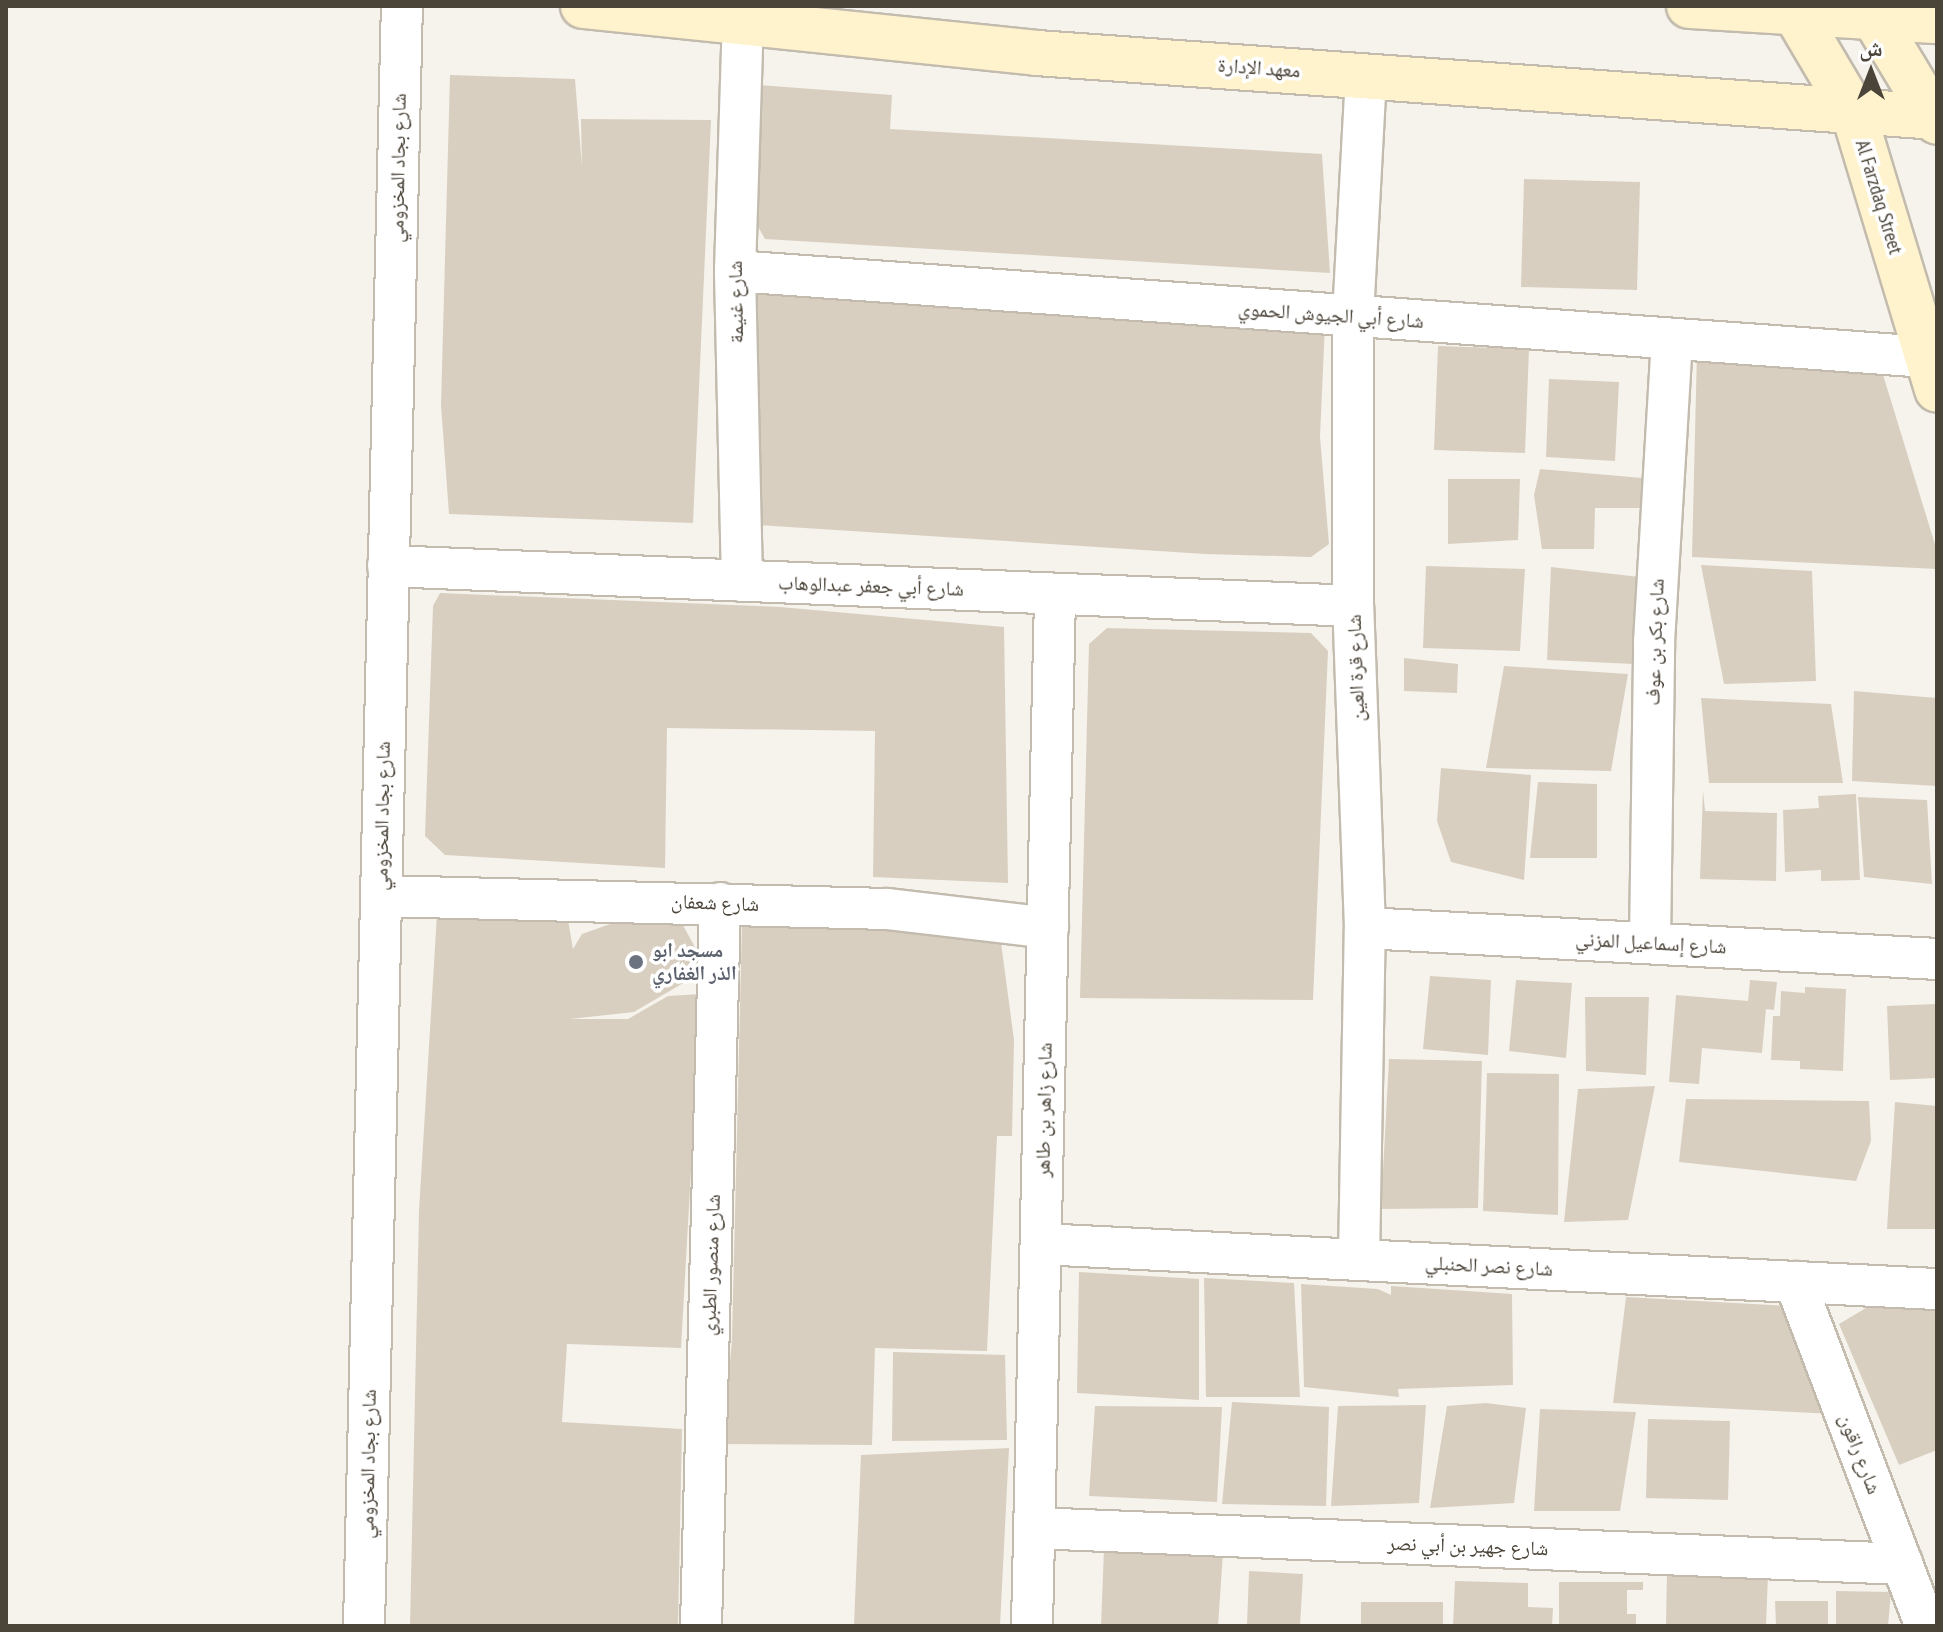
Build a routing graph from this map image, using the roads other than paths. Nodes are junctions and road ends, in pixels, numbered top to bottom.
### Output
1 (402, 6) edge
2 (583, 6) edge
3 (1689, 6) edge
4 (1792, 11) edge
5 (1869, 12) edge
6 (1937, 21) edge
7 (743, 23) junction
8 (1366, 76) junction
9 (1853, 111) junction
10 (1937, 119) edge
11 (735, 271) junction
12 (1353, 316) junction
13 (1672, 341) junction
14 (1932, 374) edge
15 (388, 566) junction
16 (742, 581) junction
17 (1055, 594) junction
18 (1353, 606) junction
19 (381, 896) junction
20 (720, 903) junction
21 (1048, 928) junction
22 (1365, 928) junction
23 (1650, 943) junction
24 (1937, 959) edge
25 (1041, 1244) junction
26 (1359, 1260) junction
27 (1795, 1282) junction
28 (1937, 1289) edge
29 (1034, 1528) junction
30 (1902, 1564) junction
31 (364, 1626) edge
32 (701, 1626) edge
33 (1032, 1626) edge
34 (1926, 1626) edge

1 - 15 street, شارع بجاد المخزومي
2 - 7 main road, معهد الإدارة
3 - 4 main road
4 - 5 main road
4 - 9 main road, Al Farzdaq Street
5 - 6 main road
5 - 10 main road
7 - 8 main road, معهد الإدارة
7 - 11 street, شارع غنيمة
8 - 9 main road, معهد الإدارة
8 - 12 street, شارع قرة العين
9 - 10 main road, معهد الإدارة
9 - 14 main road, Al Farzdaq Street
11 - 12 street, شارع أبي الجيوش الحموي
11 - 16 street, شارع غنيمة
12 - 13 street, شارع أبي الجيوش الحموي
12 - 18 street, شارع قرة العين
13 - 14 street, شارع أبي الجيوش الحموي
13 - 23 street, شارع بكر بن عوف
15 - 16 street, شارع أبي جعفر عبدالوهاب
15 - 19 street, شارع بجاد المخزومي
16 - 17 street, شارع أبي جعفر عبدالوهاب
17 - 18 street, شارع أبي جعفر عبدالوهاب
17 - 21 street, شارع زاهر بن طاهر
18 - 22 street, شارع قرة العين
19 - 20 street, شارع شعفان
19 - 31 street, شارع بجاد المخزومي
20 - 21 street, شارع شعفان
20 - 32 street, شارع منصور الطبري
21 - 25 street, شارع زاهر بن طاهر
22 - 23 street, شارع إسماعيل المزني
22 - 26 street, شارع قرة العين
23 - 24 street, شارع إسماعيل المزني
25 - 26 street, شارع نصر الحنبلي
25 - 29 street, شارع زاهر بن طاهر
26 - 27 street, شارع نصر الحنبلي
27 - 28 street, شارع نصر الحنبلي
27 - 30 street, شارع راقون
29 - 30 street, شارع جهير بن أبي نصر
29 - 33 street, شارع زاهر بن طاهر
30 - 34 street, شارع راقون

